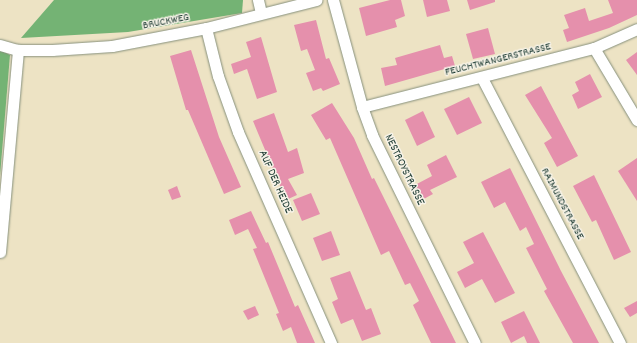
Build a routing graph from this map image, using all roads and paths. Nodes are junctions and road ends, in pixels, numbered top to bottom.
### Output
1 (258, 0) edge
2 (317, 0) edge
3 (333, 0) edge
4 (261, 13) junction
5 (206, 28) junction
6 (637, 29) edge
7 (0, 45) edge
8 (594, 48) junction
9 (18, 50) junction
10 (482, 78) junction
11 (362, 107) junction
12 (637, 120) edge
13 (0, 252) edge
14 (332, 343) edge
15 (475, 343) edge
16 (620, 343) edge

1 - 4 street
2 - 4 street, BRUCKWEG
3 - 11 street, NESTROYSTRASSE
4 - 5 street, BRUCKWEG
5 - 9 street, BRUCKWEG
5 - 14 street, AUF DER HEIDE
6 - 8 street, FEUCHTWANGERSTRASSE
7 - 9 street, BRUCKWEG
8 - 10 street, FEUCHTWANGERSTRASSE
8 - 12 street
9 - 13 street
10 - 11 street, FEUCHTWANGERSTRASSE
10 - 16 street, RAIMUNDSTRASSE
11 - 15 street, NESTROYSTRASSE

